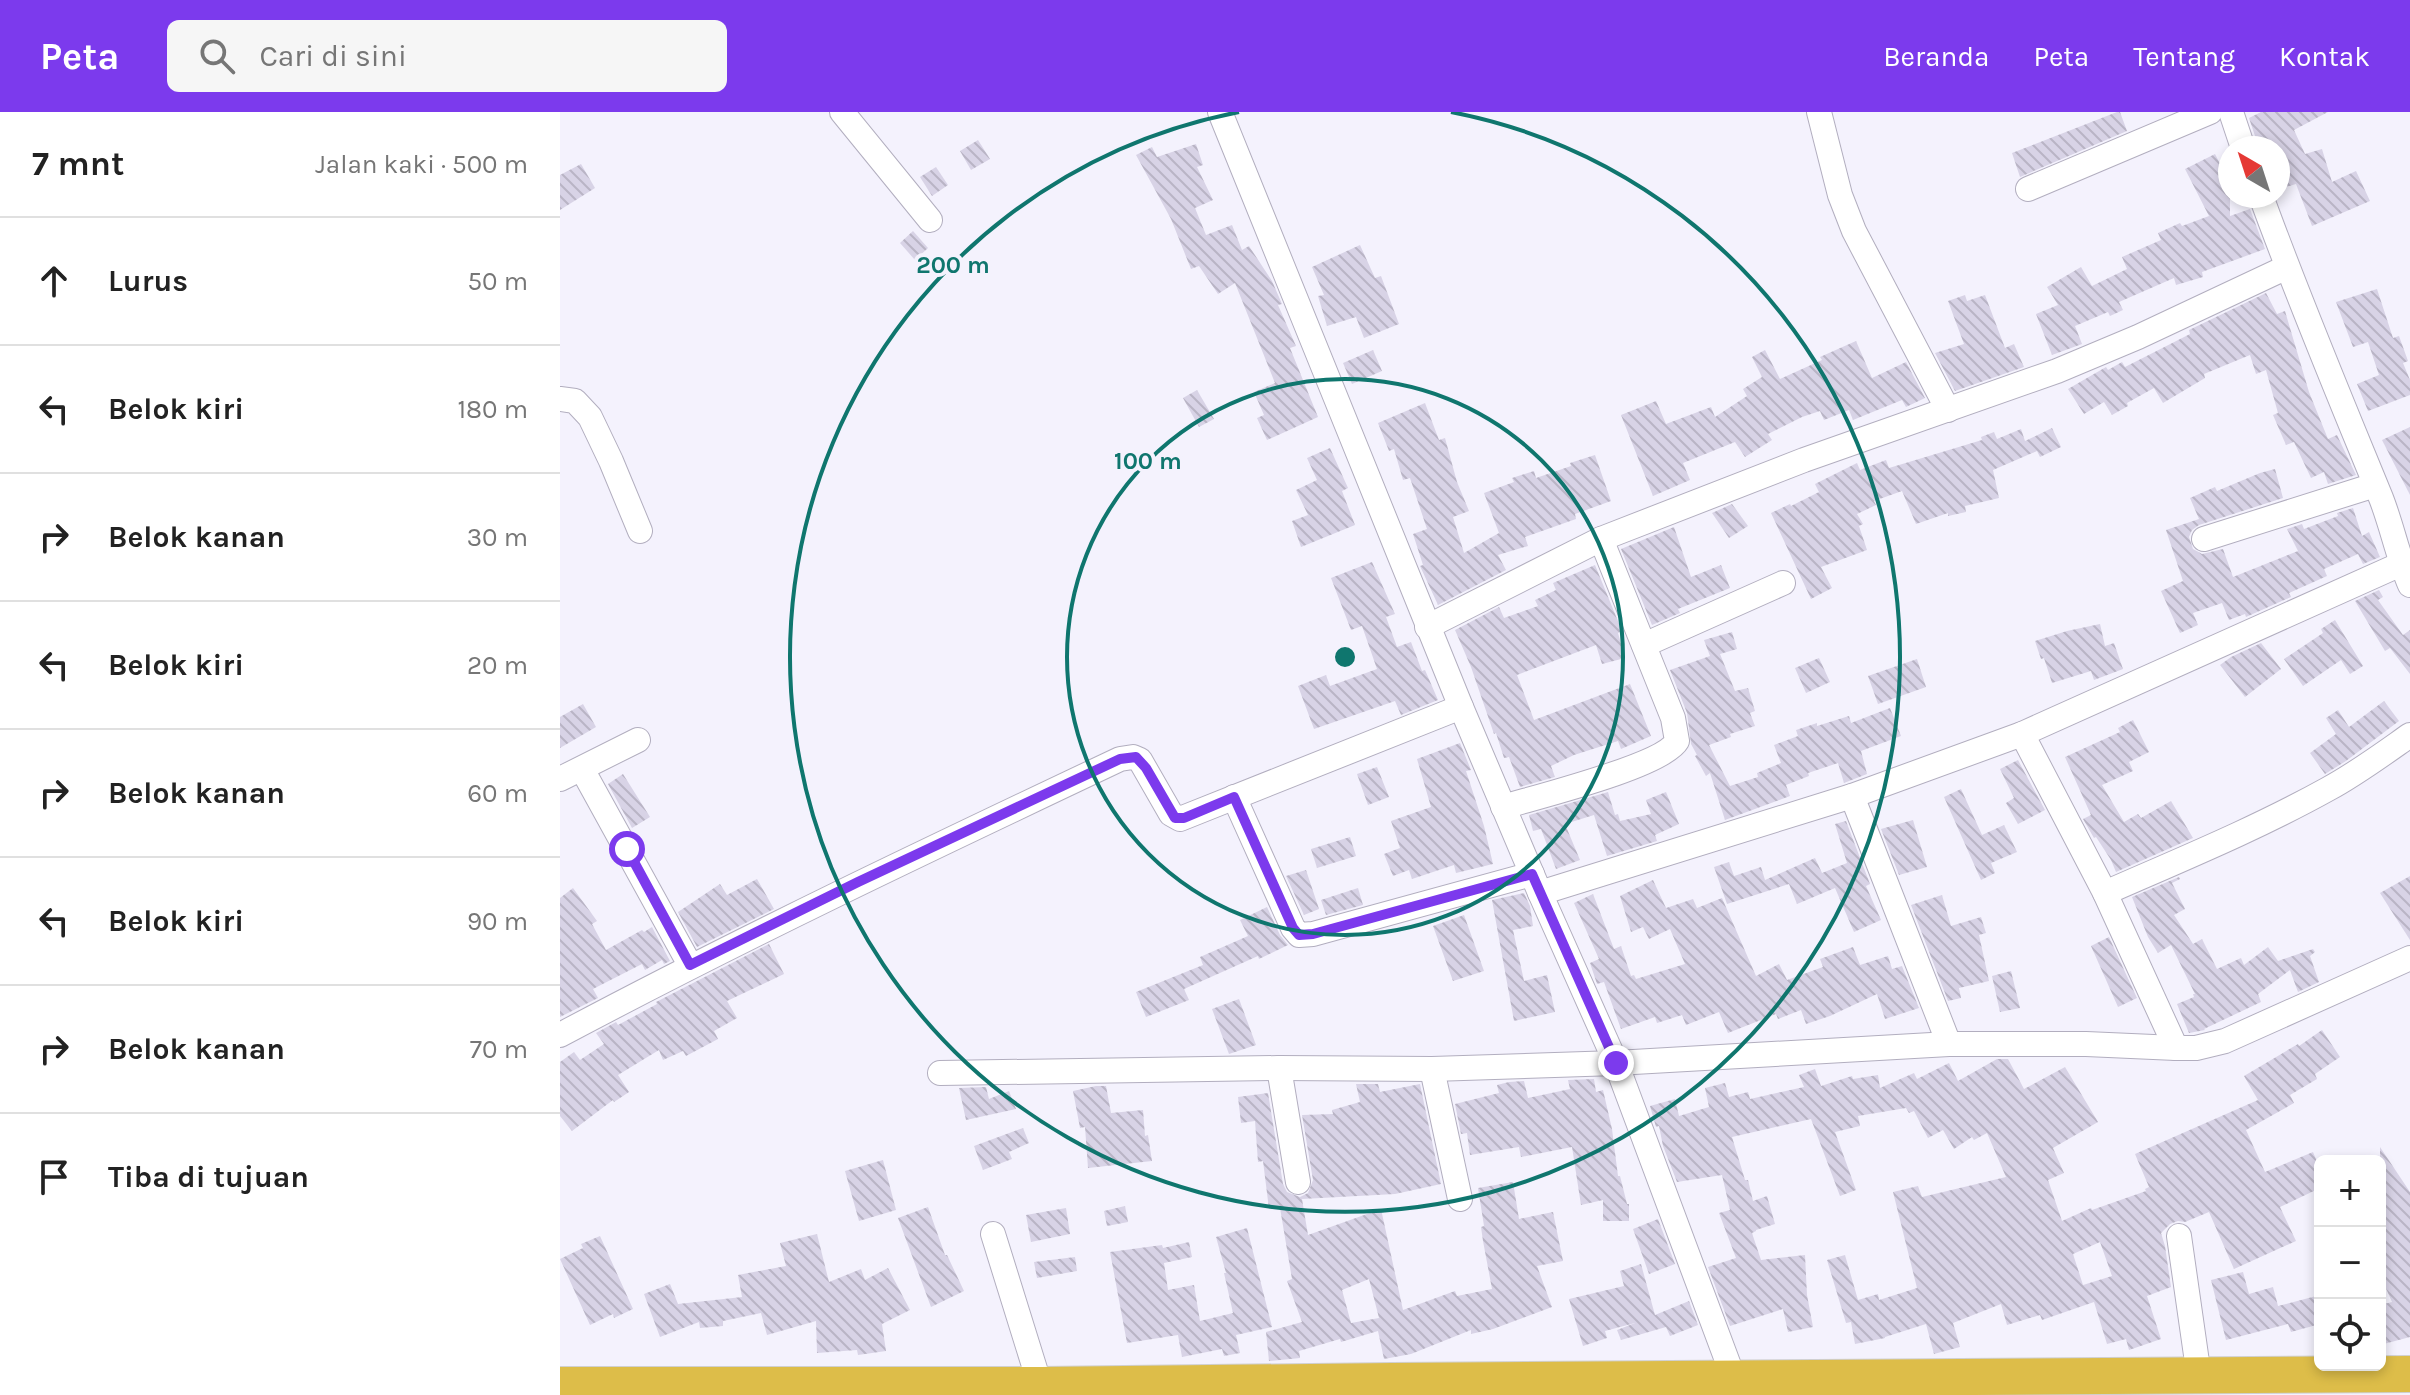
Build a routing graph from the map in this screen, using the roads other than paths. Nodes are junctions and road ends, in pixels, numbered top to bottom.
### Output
1 (842, 112) edge
2 (1220, 112) edge
3 (1819, 112) edge
4 (2210, 112) edge
5 (2231, 112) edge
6 (2158, 122) edge
7 (2239, 136) edge
8 (2028, 189) dead end
9 (2265, 208) edge
10 (930, 220) dead end
11 (2287, 267) junction
12 (560, 399) edge
13 (1948, 410) junction
14 (2375, 485) junction
15 (640, 531) dead end
16 (1601, 539) junction
17 (2204, 539) dead end
18 (2405, 574) edge
19 (1783, 583) dead end
20 (1427, 627) junction
21 (1644, 645) junction
22 (1461, 707) junction
23 (2022, 734) junction
24 (2410, 735) edge
25 (638, 740) dead end
26 (571, 774) edge
27 (1852, 796) junction
28 (1234, 797) junction
29 (1503, 807) junction
30 (1536, 884) junction
31 (2105, 893) junction
32 (2410, 958) edge
33 (690, 965) junction
34 (560, 1035) edge
35 (1949, 1044) junction
36 (2176, 1048) junction
37 (1616, 1063) junction
38 (1279, 1068) junction
39 (1432, 1069) junction
40 (940, 1073) dead end
41 (1298, 1182) dead end
42 (1460, 1199) dead end
43 (993, 1234) dead end
44 (2179, 1236) dead end
45 (2410, 1374) edge
46 (2199, 1376) junction
47 (560, 1385) edge
48 (1040, 1385) junction
49 (1734, 1387) edge

1 - 10 street
2 - 20 street
3 - 13 street
4 - 6 street
5 - 7 street
6 - 8 street
9 - 11 street
11 - 13 street
11 - 14 street
12 - 15 street
13 - 16 street
14 - 17 street
14 - 18 street
16 - 20 street
16 - 21 street
18 - 23 street
19 - 21 street
20 - 22 street
21 - 29 street
22 - 28 street
22 - 29 street
23 - 27 street
23 - 31 street
24 - 31 street
25 - 26 street
26 - 33 street
27 - 30 street
27 - 35 street
28 - 30 street
28 - 33 street
29 - 30 street
30 - 37 street
31 - 36 street
32 - 36 street
33 - 34 street
35 - 36 street
35 - 37 street
37 - 39 street
37 - 49 street
38 - 39 street
38 - 40 street
38 - 41 street
39 - 42 street
43 - 48 street
44 - 46 street
45 - 46 highway
46 - 49 highway
47 - 48 highway
48 - 49 highway

